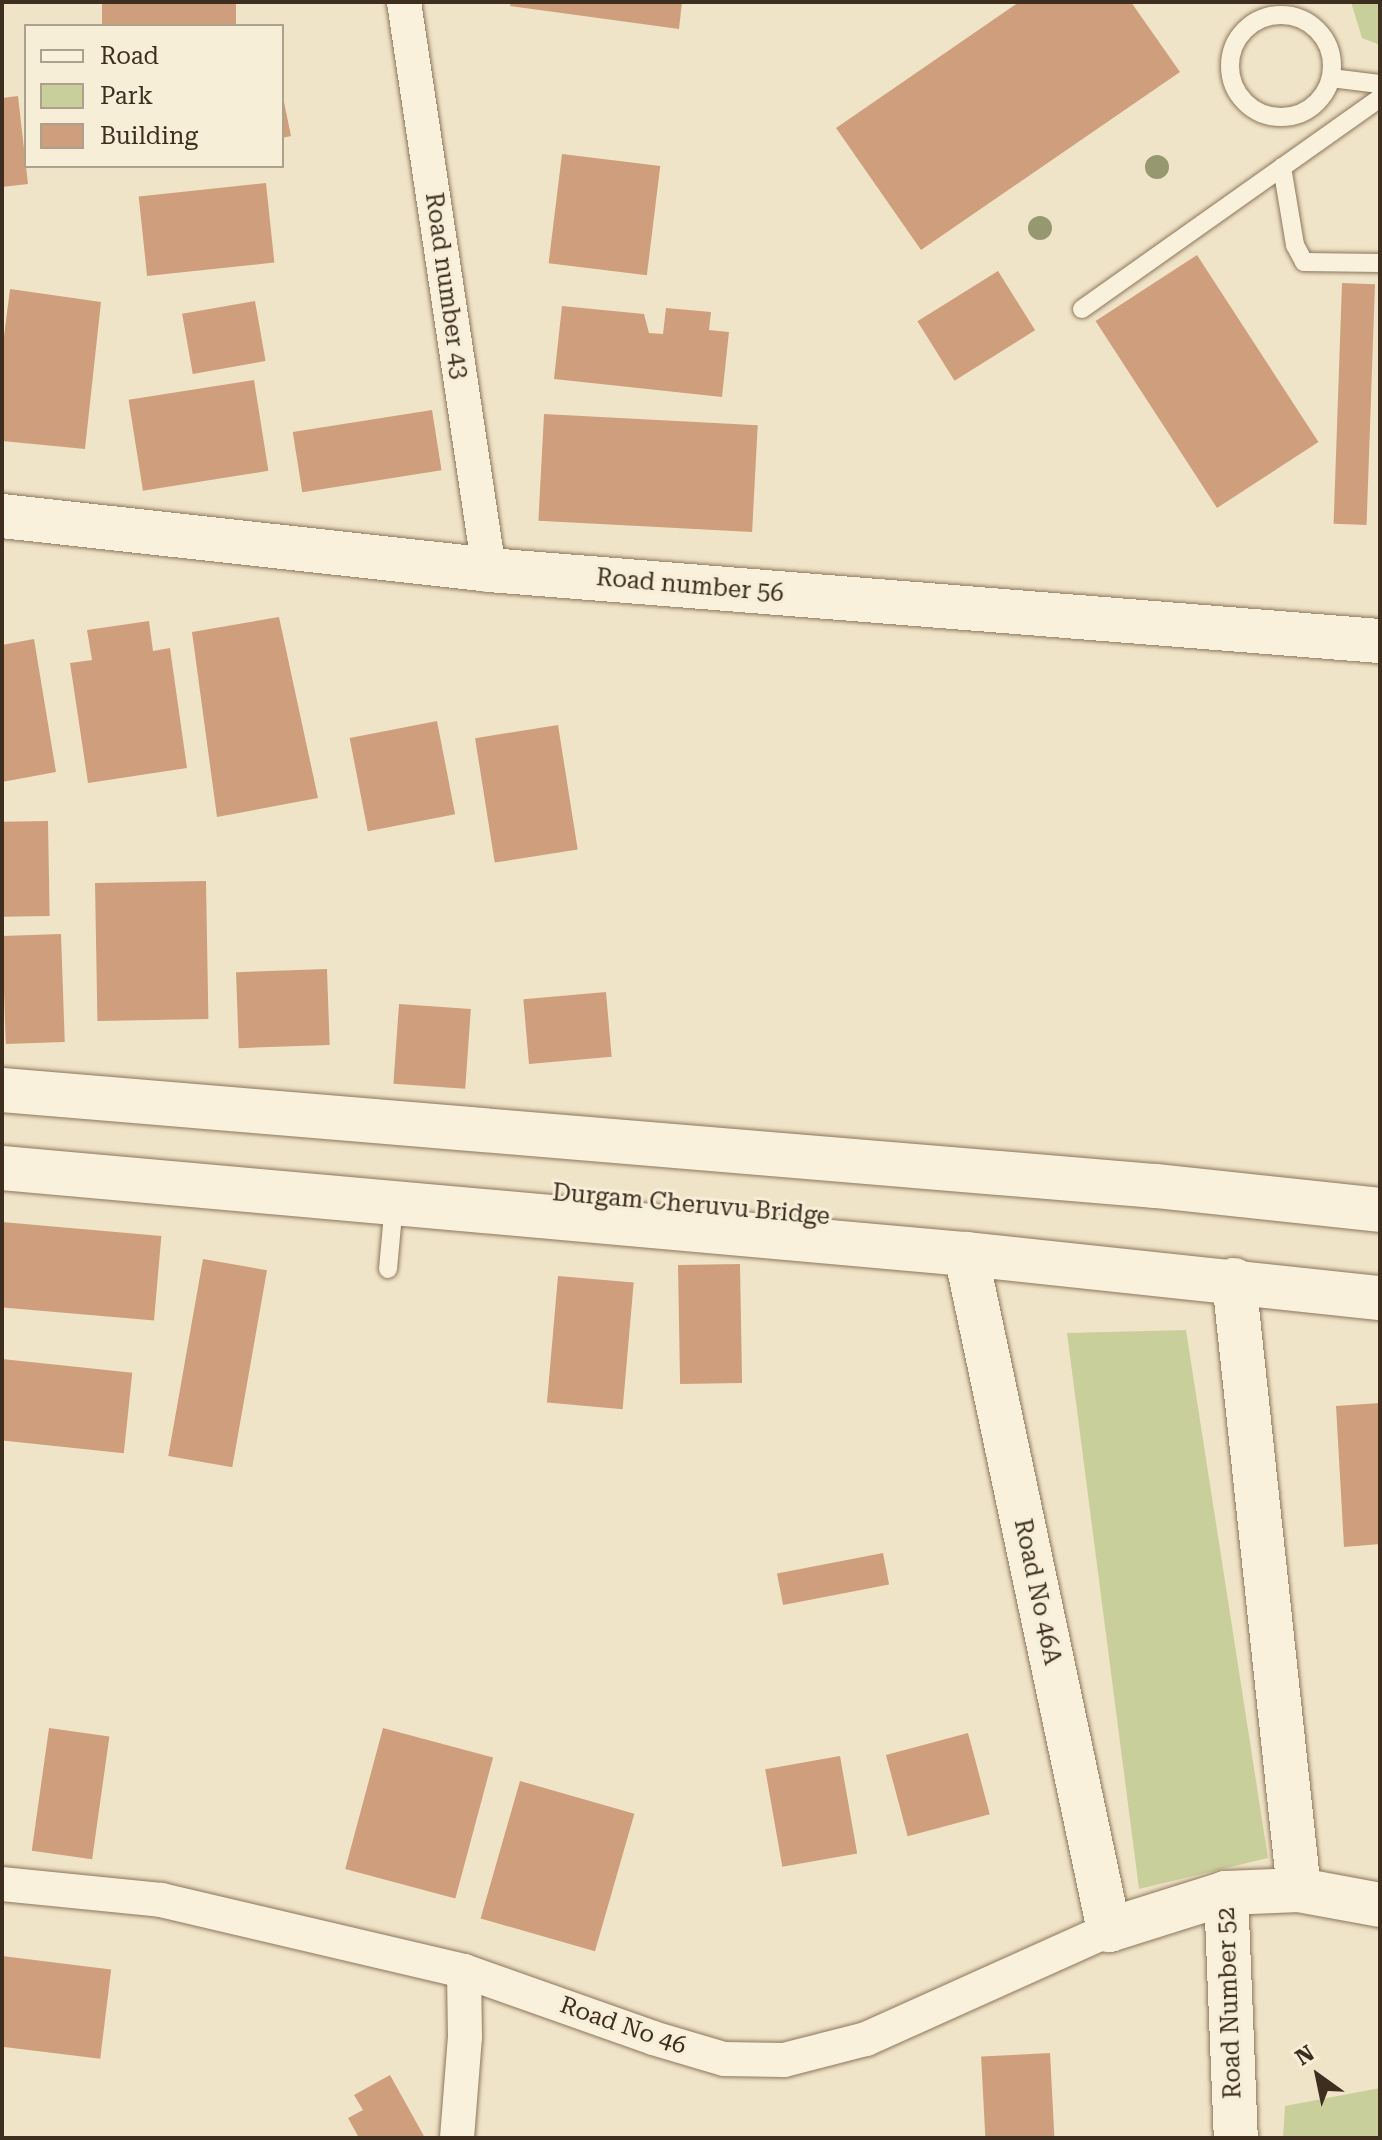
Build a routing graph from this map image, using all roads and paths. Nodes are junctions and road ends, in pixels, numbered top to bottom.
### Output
1 (404, 2) edge
2 (1266, 9) edge
3 (1331, 78) junction
4 (1380, 84) edge
5 (1380, 98) edge
6 (1282, 167) junction
7 (1380, 263) edge
8 (1082, 309) dead end
9 (2, 516) edge
10 (489, 570) junction
11 (1380, 641) edge
12 (2, 1090) edge
13 (2, 1114) edge
14 (2, 1143) edge
15 (2, 1168) edge
16 (394, 1203) junction
17 (1380, 1210) edge
18 (1380, 1227) edge
19 (966, 1254) junction
20 (388, 1269) dead end
21 (1380, 1271) edge
22 (1234, 1280) junction
23 (1380, 1298) edge
24 (2, 1884) edge
25 (1299, 1890) junction
26 (1226, 1893) junction
27 (1380, 1905) edge
28 (1109, 1930) junction
29 (464, 1971) junction
30 (457, 2138) edge
31 (1236, 2138) edge

1 - 10 street, Road number 43
2 - 3 lane
2 - 3 lane
3 - 4 lane
5 - 6 lane
6 - 7 lane
6 - 8 lane
9 - 10 main road, Road number 56
10 - 11 main road, Road number 56
12 - 17 main road
13 - 18 main road, Durgam Cheruvu Bridge
14 - 21 main road, Durgam Cheruvu Bridge
15 - 16 main road
16 - 19 main road
16 - 20 lane
19 - 22 main road
19 - 28 main road, Road No 46A
22 - 23 main road
22 - 25 main road
24 - 29 street, Road No 46
25 - 26 main road, Road Number 52
25 - 27 main road, Road Number 52
26 - 28 main road, Road No 46
26 - 31 main road, Road Number 52
28 - 29 street, Road No 46
29 - 30 street

